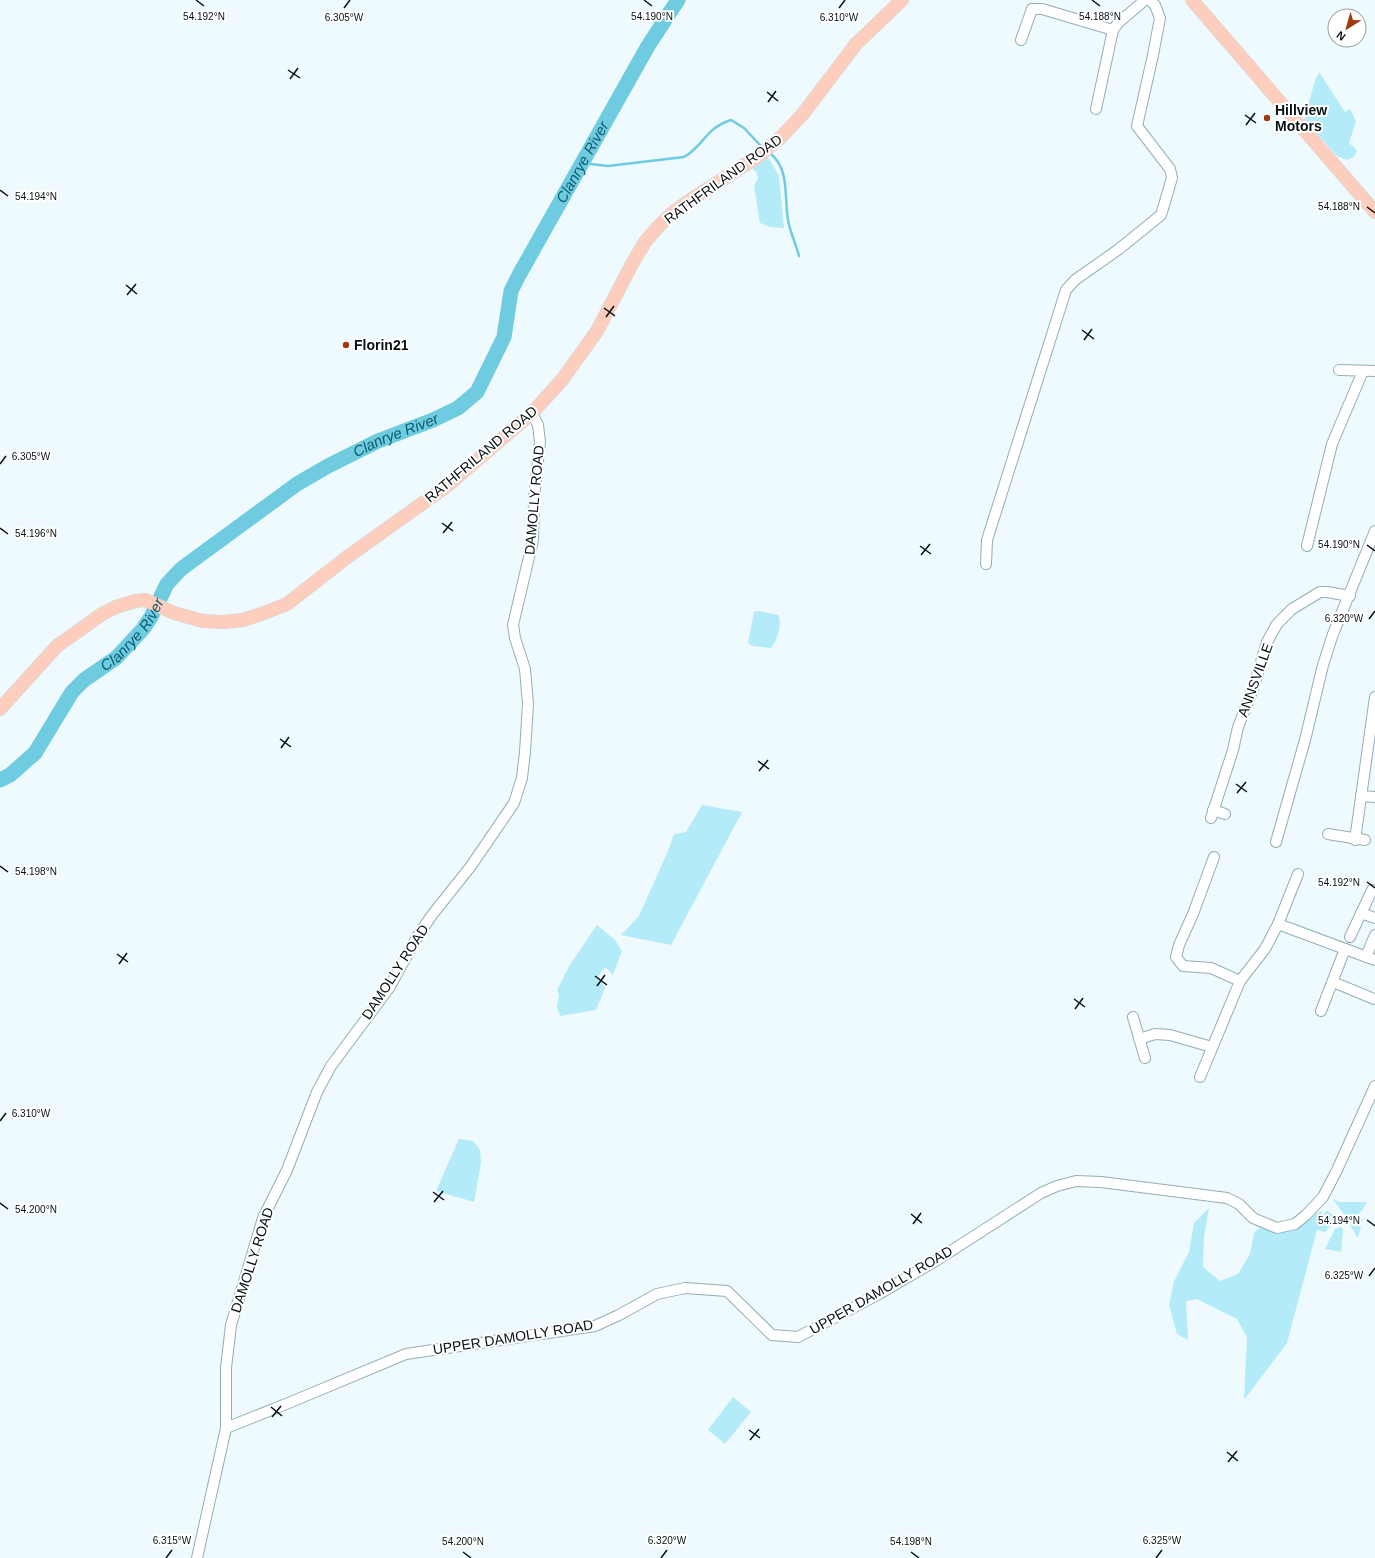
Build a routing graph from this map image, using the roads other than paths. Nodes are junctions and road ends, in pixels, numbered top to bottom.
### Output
1 (902, 0) edge
2 (1145, 0) edge
3 (1150, 0) edge
4 (1192, 0) edge
5 (1113, 30) junction
6 (1021, 40) dead end
7 (1096, 109) dead end
8 (1375, 212) edge
9 (1339, 370) dead end
10 (1363, 371) junction
11 (1375, 371) edge
12 (532, 413) junction
13 (1375, 531) edge
14 (1307, 546) dead end
15 (986, 564) dead end
16 (1350, 596) junction
17 (1375, 697) edge
18 (0, 709) edge
19 (1361, 796) junction
20 (1375, 797) edge
21 (1225, 814) dead end
22 (1328, 834) dead end
23 (1276, 842) dead end
24 (1214, 857) dead end
25 (1298, 874) dead end
26 (1372, 890) dead end
27 (1362, 913) junction
28 (1375, 918) edge
29 (1278, 924) junction
30 (1375, 935) edge
31 (1350, 937) dead end
32 (1345, 949) junction
33 (1371, 959) edge
34 (1240, 981) junction
35 (1333, 982) junction
36 (1374, 999) dead end
37 (1321, 1011) dead end
38 (1133, 1017) dead end
39 (1139, 1038) junction
40 (1212, 1047) junction
41 (1145, 1058) dead end
42 (1200, 1077) dead end
43 (1375, 1086) edge
44 (226, 1428) junction
45 (197, 1558) edge

1 - 12 main road, RATHFRILAND ROAD
2 - 5 street
3 - 15 street
4 - 8 main road
5 - 6 street
5 - 7 street
9 - 10 street
10 - 11 street
10 - 14 street
12 - 18 main road, RATHFRILAND ROAD
12 - 44 street, DAMOLLY ROAD
13 - 16 street
16 - 21 street, ANNSVILLE
16 - 23 street
17 - 19 street
19 - 20 street
19 - 22 street
24 - 34 street
25 - 29 street
26 - 27 street
27 - 28 street
27 - 31 street
29 - 32 street
29 - 34 street
30 - 33 street
32 - 33 street
32 - 35 street
34 - 40 street
35 - 36 street
35 - 37 street
38 - 39 street
39 - 40 street
39 - 41 street
40 - 42 street
43 - 44 street, UPPER DAMOLLY ROAD
44 - 45 street, DAMOLLY ROAD

